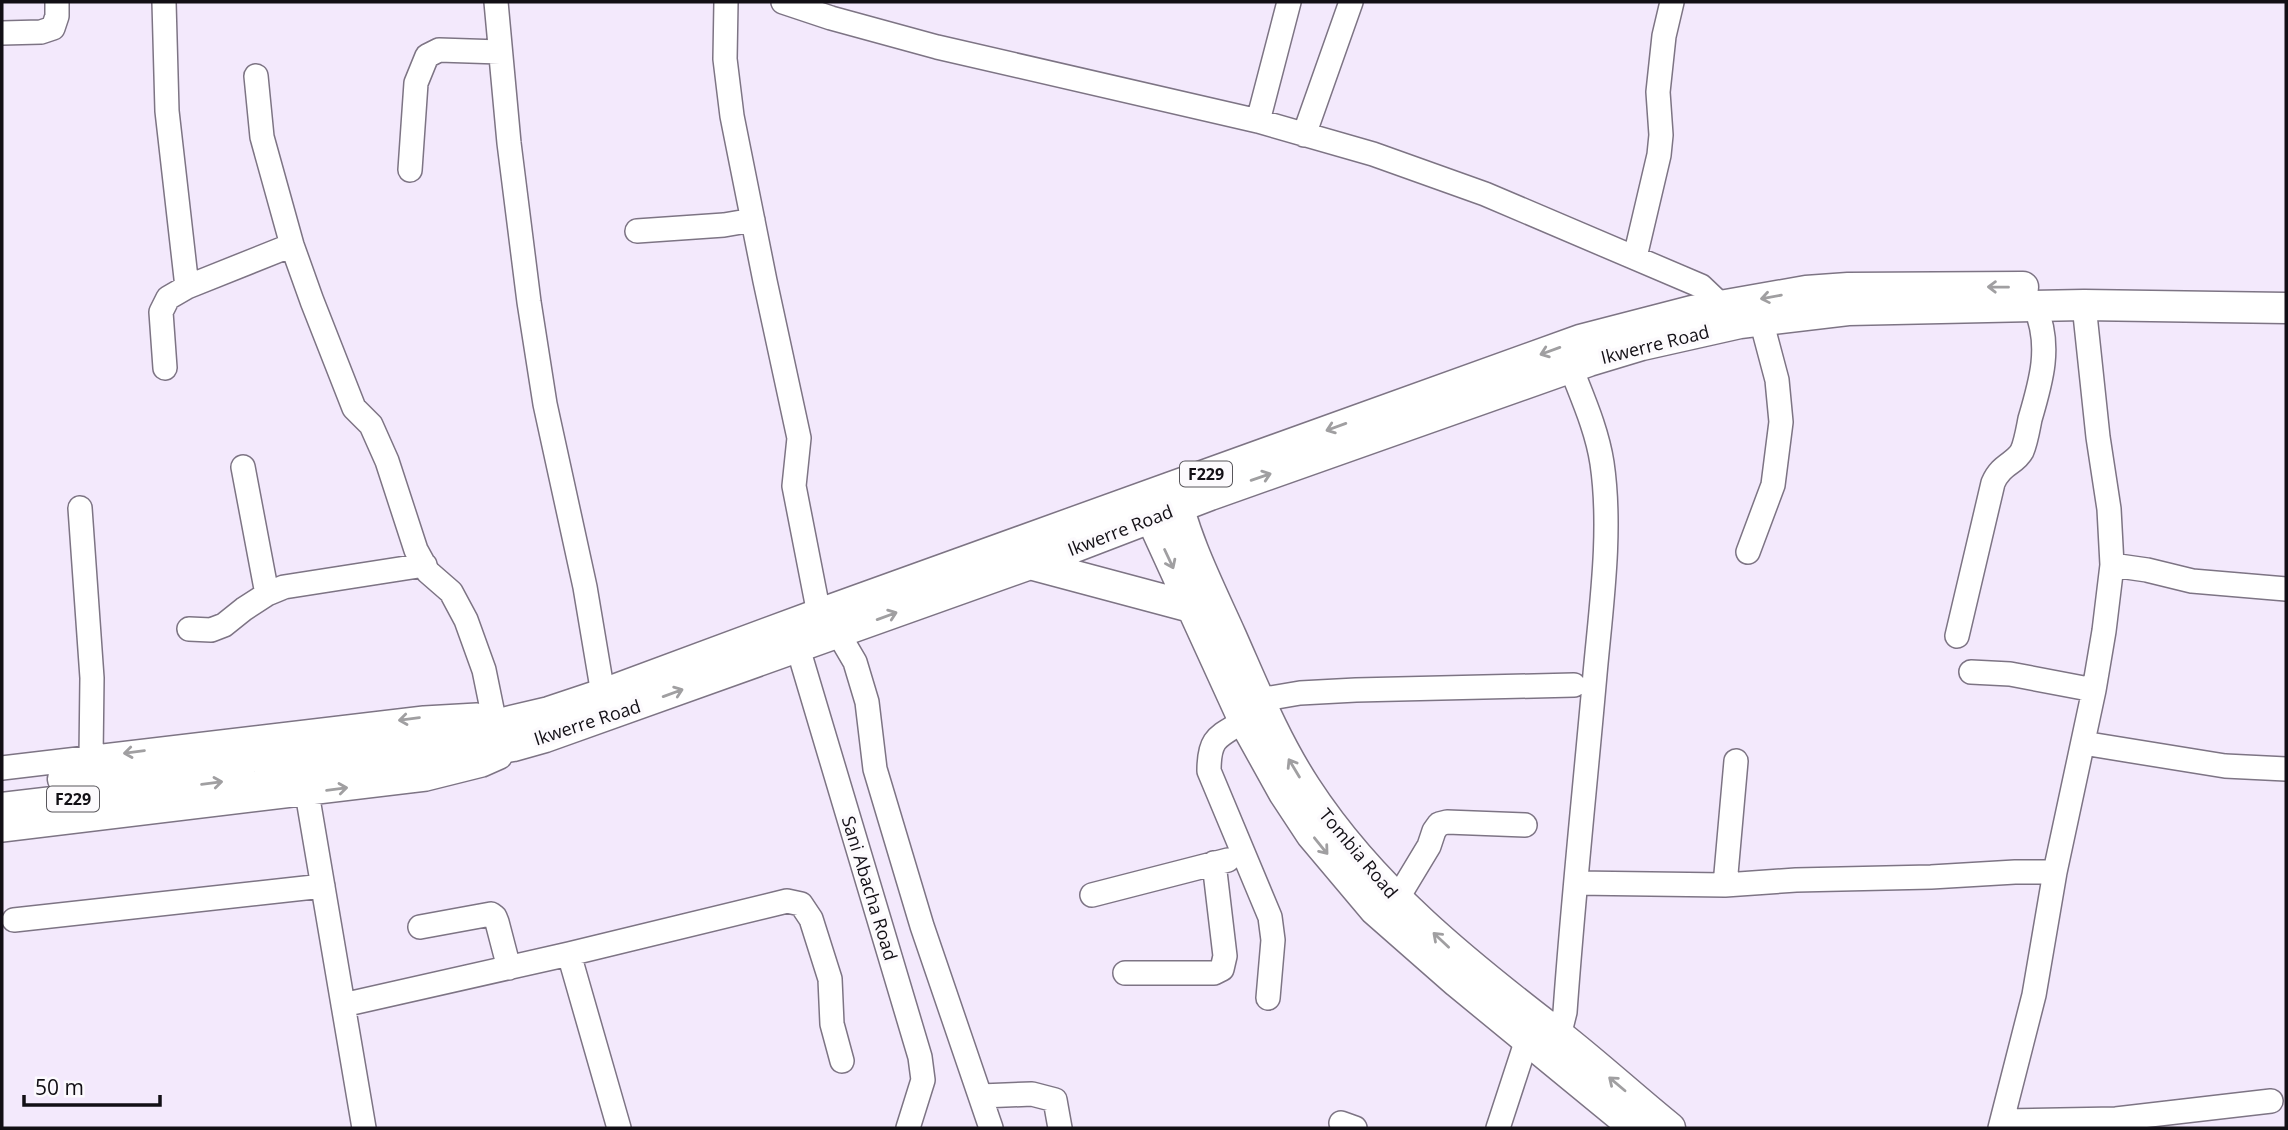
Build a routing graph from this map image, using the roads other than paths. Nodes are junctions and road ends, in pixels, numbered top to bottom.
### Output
1 (57, 2) edge
2 (164, 2) edge
3 (496, 2) edge
4 (726, 2) edge
5 (783, 2) edge
6 (1289, 2) edge
7 (1352, 2) edge
8 (1672, 2) edge
9 (2, 33) edge
10 (500, 52) junction
11 (256, 76) dead end
12 (1258, 121) junction
13 (1304, 135) junction
14 (410, 170) dead end
15 (752, 220) junction
16 (636, 231) dead end
17 (292, 245) junction
18 (1635, 257) junction
19 (187, 287) junction
20 (2286, 289) edge
21 (2084, 305) junction
22 (2035, 307) junction
23 (2286, 308) edge
24 (1723, 316) junction
25 (1761, 320) junction
26 (165, 368) dead end
27 (1571, 368) junction
28 (243, 467) dead end
29 (1210, 495) junction
30 (1176, 497) junction
31 (80, 508) dead end
32 (1146, 508) junction
33 (1193, 547) junction
34 (1748, 552) dead end
35 (1030, 564) junction
36 (425, 565) junction
37 (2112, 565) junction
38 (2286, 589) edge
39 (267, 594) junction
40 (1191, 607) junction
41 (828, 624) junction
42 (189, 629) dead end
43 (1958, 636) dead end
44 (799, 648) junction
45 (1971, 671) dead end
46 (1574, 685) dead end
47 (2094, 690) junction
48 (600, 695) junction
49 (1252, 711) junction
50 (493, 714) junction
51 (545, 737) junction
52 (2083, 743) junction
53 (91, 757) junction
54 (1736, 761) dead end
55 (2, 768) edge
56 (2286, 769) edge
57 (144, 780) junction
58 (2, 787) edge
59 (307, 793) junction
60 (2, 808) edge
61 (1525, 825) dead end
62 (2, 830) edge
63 (1244, 856) junction
64 (1214, 863) junction
65 (2056, 872) junction
66 (1576, 883) junction
67 (1726, 885) junction
68 (323, 886) junction
69 (1092, 895) dead end
70 (1398, 899) junction
71 (14, 920) dead end
72 (421, 927) dead end
73 (569, 954) junction
74 (509, 968) junction
75 (1125, 973) dead end
76 (1268, 998) dead end
77 (343, 1006) junction
78 (1542, 1038) junction
79 (842, 1061) dead end
80 (981, 1096) junction
81 (2271, 1101) dead end
82 (2001, 1124) edge
83 (1657, 1127) edge
84 (364, 1128) edge
85 (619, 1128) edge
86 (908, 1128) edge
87 (991, 1128) edge
88 (1060, 1128) edge
89 (1498, 1128) edge

1 - 9 street
2 - 19 street
3 - 10 street
4 - 15 street
5 - 12 street
6 - 12 street
7 - 13 street
8 - 18 street
10 - 14 street
10 - 48 street
11 - 17 street
12 - 13 street
13 - 18 street
15 - 16 street
15 - 41 street
17 - 19 street
17 - 36 street
18 - 24 street
19 - 26 street
20 -> 24 main road, Ikwerre Road / F229
21 - 22 main road, Ikwerre Road / F229
21 - 23 main road, Ikwerre Road / F229
21 - 37 street
22 - 25 main road, Ikwerre Road / F229
22 - 43 street
24 - 25 main road, Ikwerre Road / F229
24 - 27 main road, Ikwerre Road / F229
24 -> 30 main road, Ikwerre Road / F229
25 - 34 street
29 -> 27 main road, Ikwerre Road / F229
27 - 66 street
28 - 39 street
29 - 30 main road, Ikwerre Road / F229
29 - 33 main road
30 - 32 main road, Ikwerre Road / F229
30 - 33 main road, Tombia Road
31 - 53 street
32 - 35 main road, Ikwerre Road / F229
32 -> 40 main road, Tombia Road
32 - 41 main road, Ikwerre Road / F229
33 - 49 main road, Tombia Road
35 - 40 main road
41 -> 35 main road, Ikwerre Road / F229
36 - 39 street
36 - 50 street
37 - 38 street
37 - 47 street
39 - 42 street
40 - 49 main road, Tombia Road
41 - 44 main road, Ikwerre Road / F229
41 - 48 main road, Ikwerre Road / F229
41 - 80 street
51 -> 44 main road, Ikwerre Road / F229
44 - 86 street, Sani Abacha Road
45 - 47 street
46 - 49 street
47 - 52 street
48 - 50 street
48 - 57 main road, Ikwerre Road / F229
49 - 63 street
70 -> 49 main road, Tombia Road
49 -> 78 main road, Tombia Road
50 -> 53 street
57 -> 51 main road, Ikwerre Road / F229
59 -> 51 street
52 - 56 street
52 - 65 street
53 - 55 street
54 - 67 street
57 - 58 main road, Ikwerre Road / F229
57 - 60 main road, Ikwerre Road / F229
59 - 62 street
59 - 68 street
61 - 70 street
63 - 64 street
63 - 76 street
64 - 69 street
64 - 75 street
65 - 67 street
65 - 82 street
66 - 67 street
66 - 78 street
68 - 71 street
68 - 77 street
78 -> 70 main road, Tombia Road
72 - 74 street
73 - 74 street
73 - 79 street
73 - 85 street
74 - 77 street
77 - 84 street
78 - 83 main road, Tombia Road
78 - 89 street
80 - 87 street
80 - 88 street
81 - 82 street

